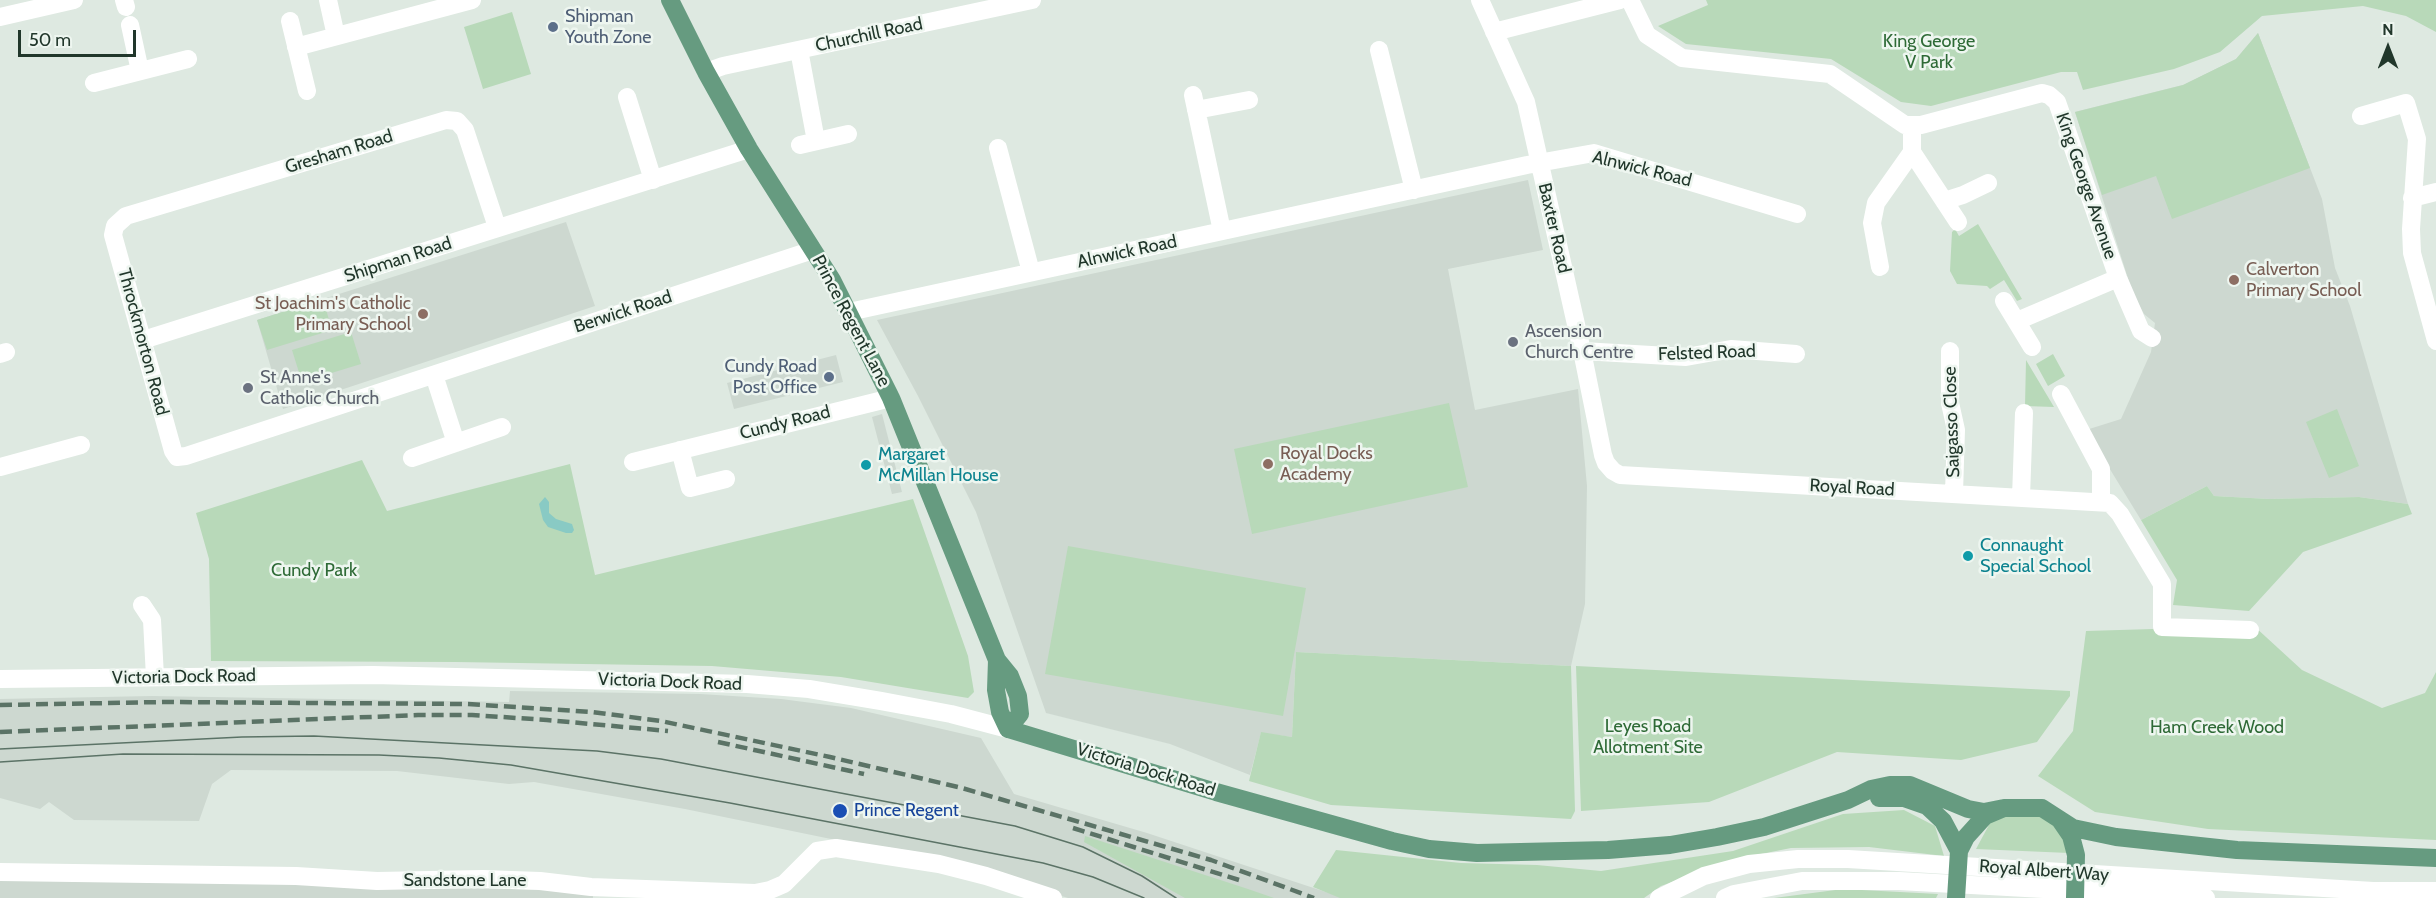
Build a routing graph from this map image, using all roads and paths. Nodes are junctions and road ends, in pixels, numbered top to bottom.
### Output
1 (74, 0) edge
2 (328, 0) edge
3 (472, 0) edge
4 (670, 0) edge
5 (1032, 0) edge
6 (1480, 0) edge
7 (1620, 0) edge
8 (1630, 0) edge
9 (0, 17) edge
10 (290, 21) dead end
11 (130, 25) dead end
12 (1494, 32) junction
13 (336, 36) junction
14 (296, 47) junction
15 (799, 50) junction
16 (1379, 50) dead end
17 (188, 59) dead end
18 (140, 71) junction
19 (706, 72) junction
20 (94, 83) dead end
21 (307, 90) dead end
22 (627, 97) dead end
23 (1249, 100) dead end
24 (2361, 117) dead end
25 (1912, 126) junction
26 (848, 134) dead end
27 (998, 148) dead end
28 (749, 149) junction
29 (1912, 152) junction
30 (1539, 163) junction
31 (653, 180) junction
32 (1988, 183) dead end
33 (1414, 190) junction
34 (2436, 192) edge
35 (2412, 198) junction
36 (1944, 201) junction
37 (1797, 214) dead end
38 (1958, 222) dead end
39 (115, 226) joint
40 (497, 227) junction
41 (1222, 231) junction
42 (813, 250) junction
43 (1880, 267) dead end
44 (1031, 272) junction
45 (2118, 278) junction
46 (2004, 301) dead end
47 (849, 312) junction
48 (2017, 321) junction
49 (2435, 337) edge
50 (2152, 338) dead end
51 (143, 340) junction
52 (2032, 347) dead end
53 (1582, 351) junction
54 (1950, 351) dead end
55 (1796, 354) dead end
56 (434, 375) junction
57 (2061, 394) dead end
58 (891, 398) junction
59 (2024, 413) dead end
60 (502, 427) dead end
61 (456, 443) junction
62 (81, 445) dead end
63 (680, 450) junction
64 (177, 457) joint
65 (412, 458) dead end
66 (633, 462) dead end
67 (1606, 463) joint
68 (0, 467) edge
69 (726, 479) dead end
70 (1954, 493) junction
71 (2021, 497) junction
72 (2101, 501) junction
73 (142, 605) dead end
74 (2250, 630) dead end
75 (155, 677) junction
76 (0, 679) edge
77 (1008, 729) junction
78 (1848, 800) junction
79 (2004, 808) junction
80 (2058, 818) junction
81 (1959, 851) junction
82 (2436, 858) edge
83 (0, 872) edge
84 (2436, 891) edge
85 (1053, 898) edge
86 (1659, 898) edge
87 (1725, 898) edge
88 (1956, 898) edge
89 (2075, 898) edge
90 (2206, 898) edge

1 - 9 street
2 - 13 street
3 - 13 street
4 - 19 main road, Prince Regent Lane
5 - 15 street, Churchill Road
6 - 12 street, Baxter Road
7 - 12 street
8 - 25 street
10 - 14 street
11 - 18 street
12 - 30 street, Baxter Road
13 - 14 street
14 - 21 street
15 - 19 street, Churchill Road
15 - 26 street
16 - 33 street
17 - 18 street
18 - 20 street
19 - 28 main road, Prince Regent Lane
22 - 31 street
23 - 41 street
24 - 35 street
25 - 29 street
25 - 45 street, King George Avenue
27 - 44 street
28 - 31 street, Shipman Road
28 - 42 main road, Prince Regent Lane
29 - 36 street
29 - 43 street
30 - 33 street, Alnwick Road
30 - 37 street, Alnwick Road
30 - 53 street, Baxter Road
31 - 40 street, Shipman Road
32 - 36 street
33 - 41 street, Alnwick Road
34 - 35 street
35 - 49 street
36 - 38 street
39 - 40 street, Gresham Road
39 - 51 street, Throckmorton Road
40 - 51 street, Shipman Road
41 - 44 street, Alnwick Road
42 - 47 main road, Prince Regent Lane
42 - 56 street, Berwick Road
44 - 47 street, Alnwick Road
45 - 48 street
45 - 50 street, King George Avenue
46 - 48 street
47 - 58 main road, Prince Regent Lane
48 - 52 street
51 - 64 street, Throckmorton Road
53 - 55 street, Felsted Road
53 - 67 street, Baxter Road
54 - 70 street, Saigasso Close
56 - 61 street
56 - 64 street, Berwick Road
57 - 72 street
58 - 63 street, Cundy Road
58 - 77 main road, Prince Regent Lane
59 - 71 street
60 - 61 street
61 - 65 street
62 - 68 street
63 - 66 street, Cundy Road
63 - 69 street
67 - 70 street, Royal Road
70 - 71 street, Royal Road
71 - 72 street, Royal Road
72 - 74 street
73 - 75 street
75 - 76 street, Victoria Dock Road
75 - 77 street, Victoria Dock Road
77 - 78 main road, Victoria Dock Road
78 - 79 main road
78 - 81 main road
79 - 80 main road
79 - 81 main road
80 - 82 main road
80 - 89 main road
81 - 88 main road
83 - 85 street, Sandstone Lane
84 - 86 street, Royal Albert Way
87 - 90 street, Royal Albert Way

